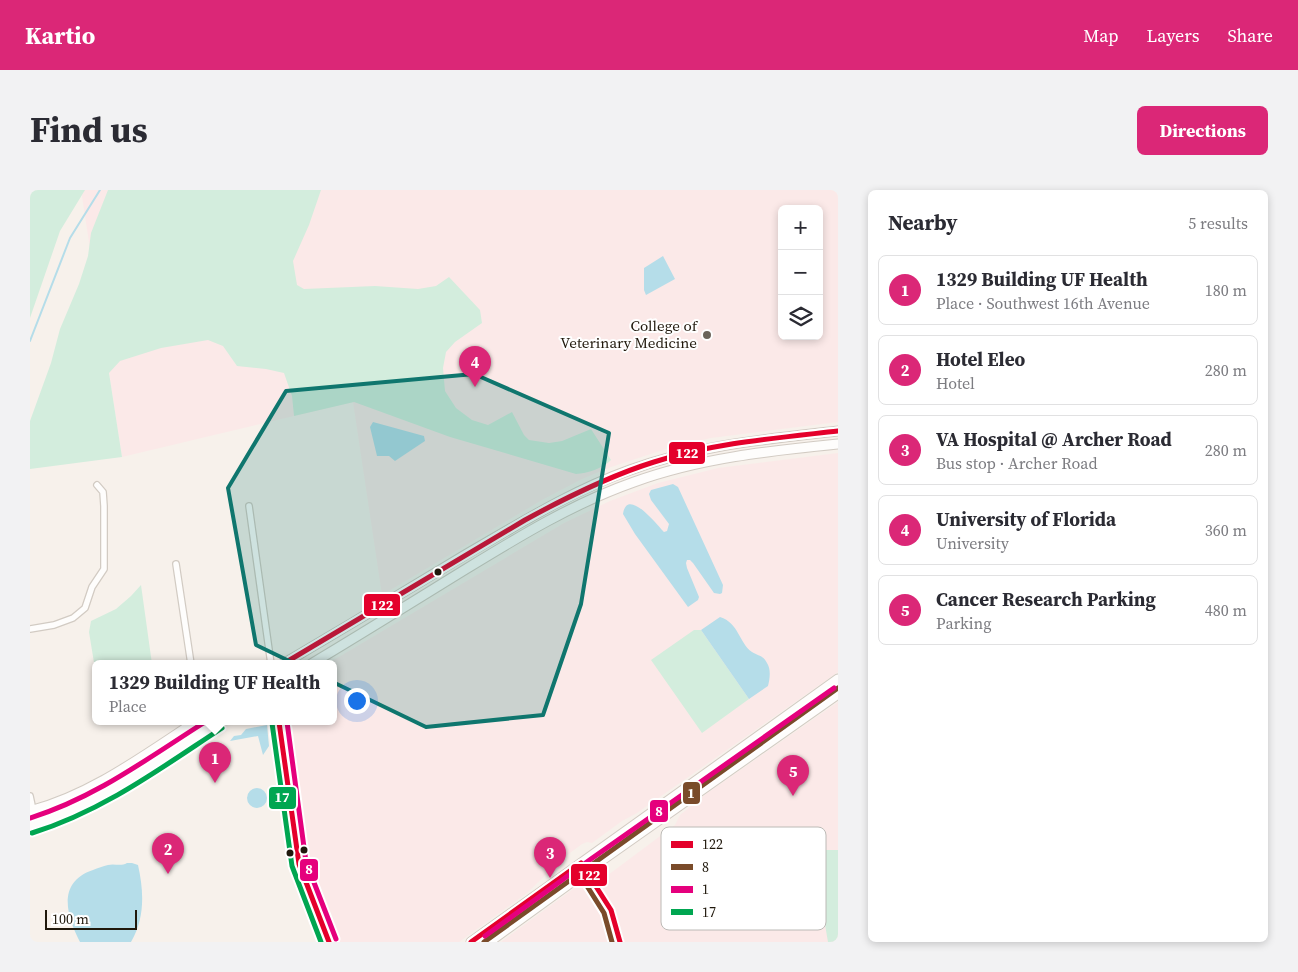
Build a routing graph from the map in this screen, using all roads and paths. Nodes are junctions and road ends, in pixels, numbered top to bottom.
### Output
1 (838, 431) edge
2 (838, 444) edge
3 (97, 484) dead end
4 (249, 506) dead end
5 (176, 564) dead end
6 (30, 629) edge
7 (190, 660) edge
8 (270, 660) edge
9 (290, 660) edge
10 (318, 660) edge
11 (838, 679) edge
12 (838, 694) edge
13 (191, 725) edge
14 (197, 725) edge
15 (214, 725) edge
16 (279, 725) edge
17 (200, 734) junction
18 (30, 796) edge
19 (32, 810) edge
20 (30, 826) edge
21 (581, 863) junction
22 (586, 871) junction
23 (329, 942) edge
24 (471, 942) edge
25 (489, 942) edge
26 (620, 942) edge

1 - 9 main road
2 - 10 main road
3 - 6 street
4 - 8 street
5 - 7 street
11 - 21 main road
12 - 22 main road
13 - 19 main road
14 - 17 street
15 - 17 main road
16 - 23 main road
17 - 20 main road
18 - 19 street
21 - 22 street
21 - 24 main road
22 - 25 main road
22 - 26 street

